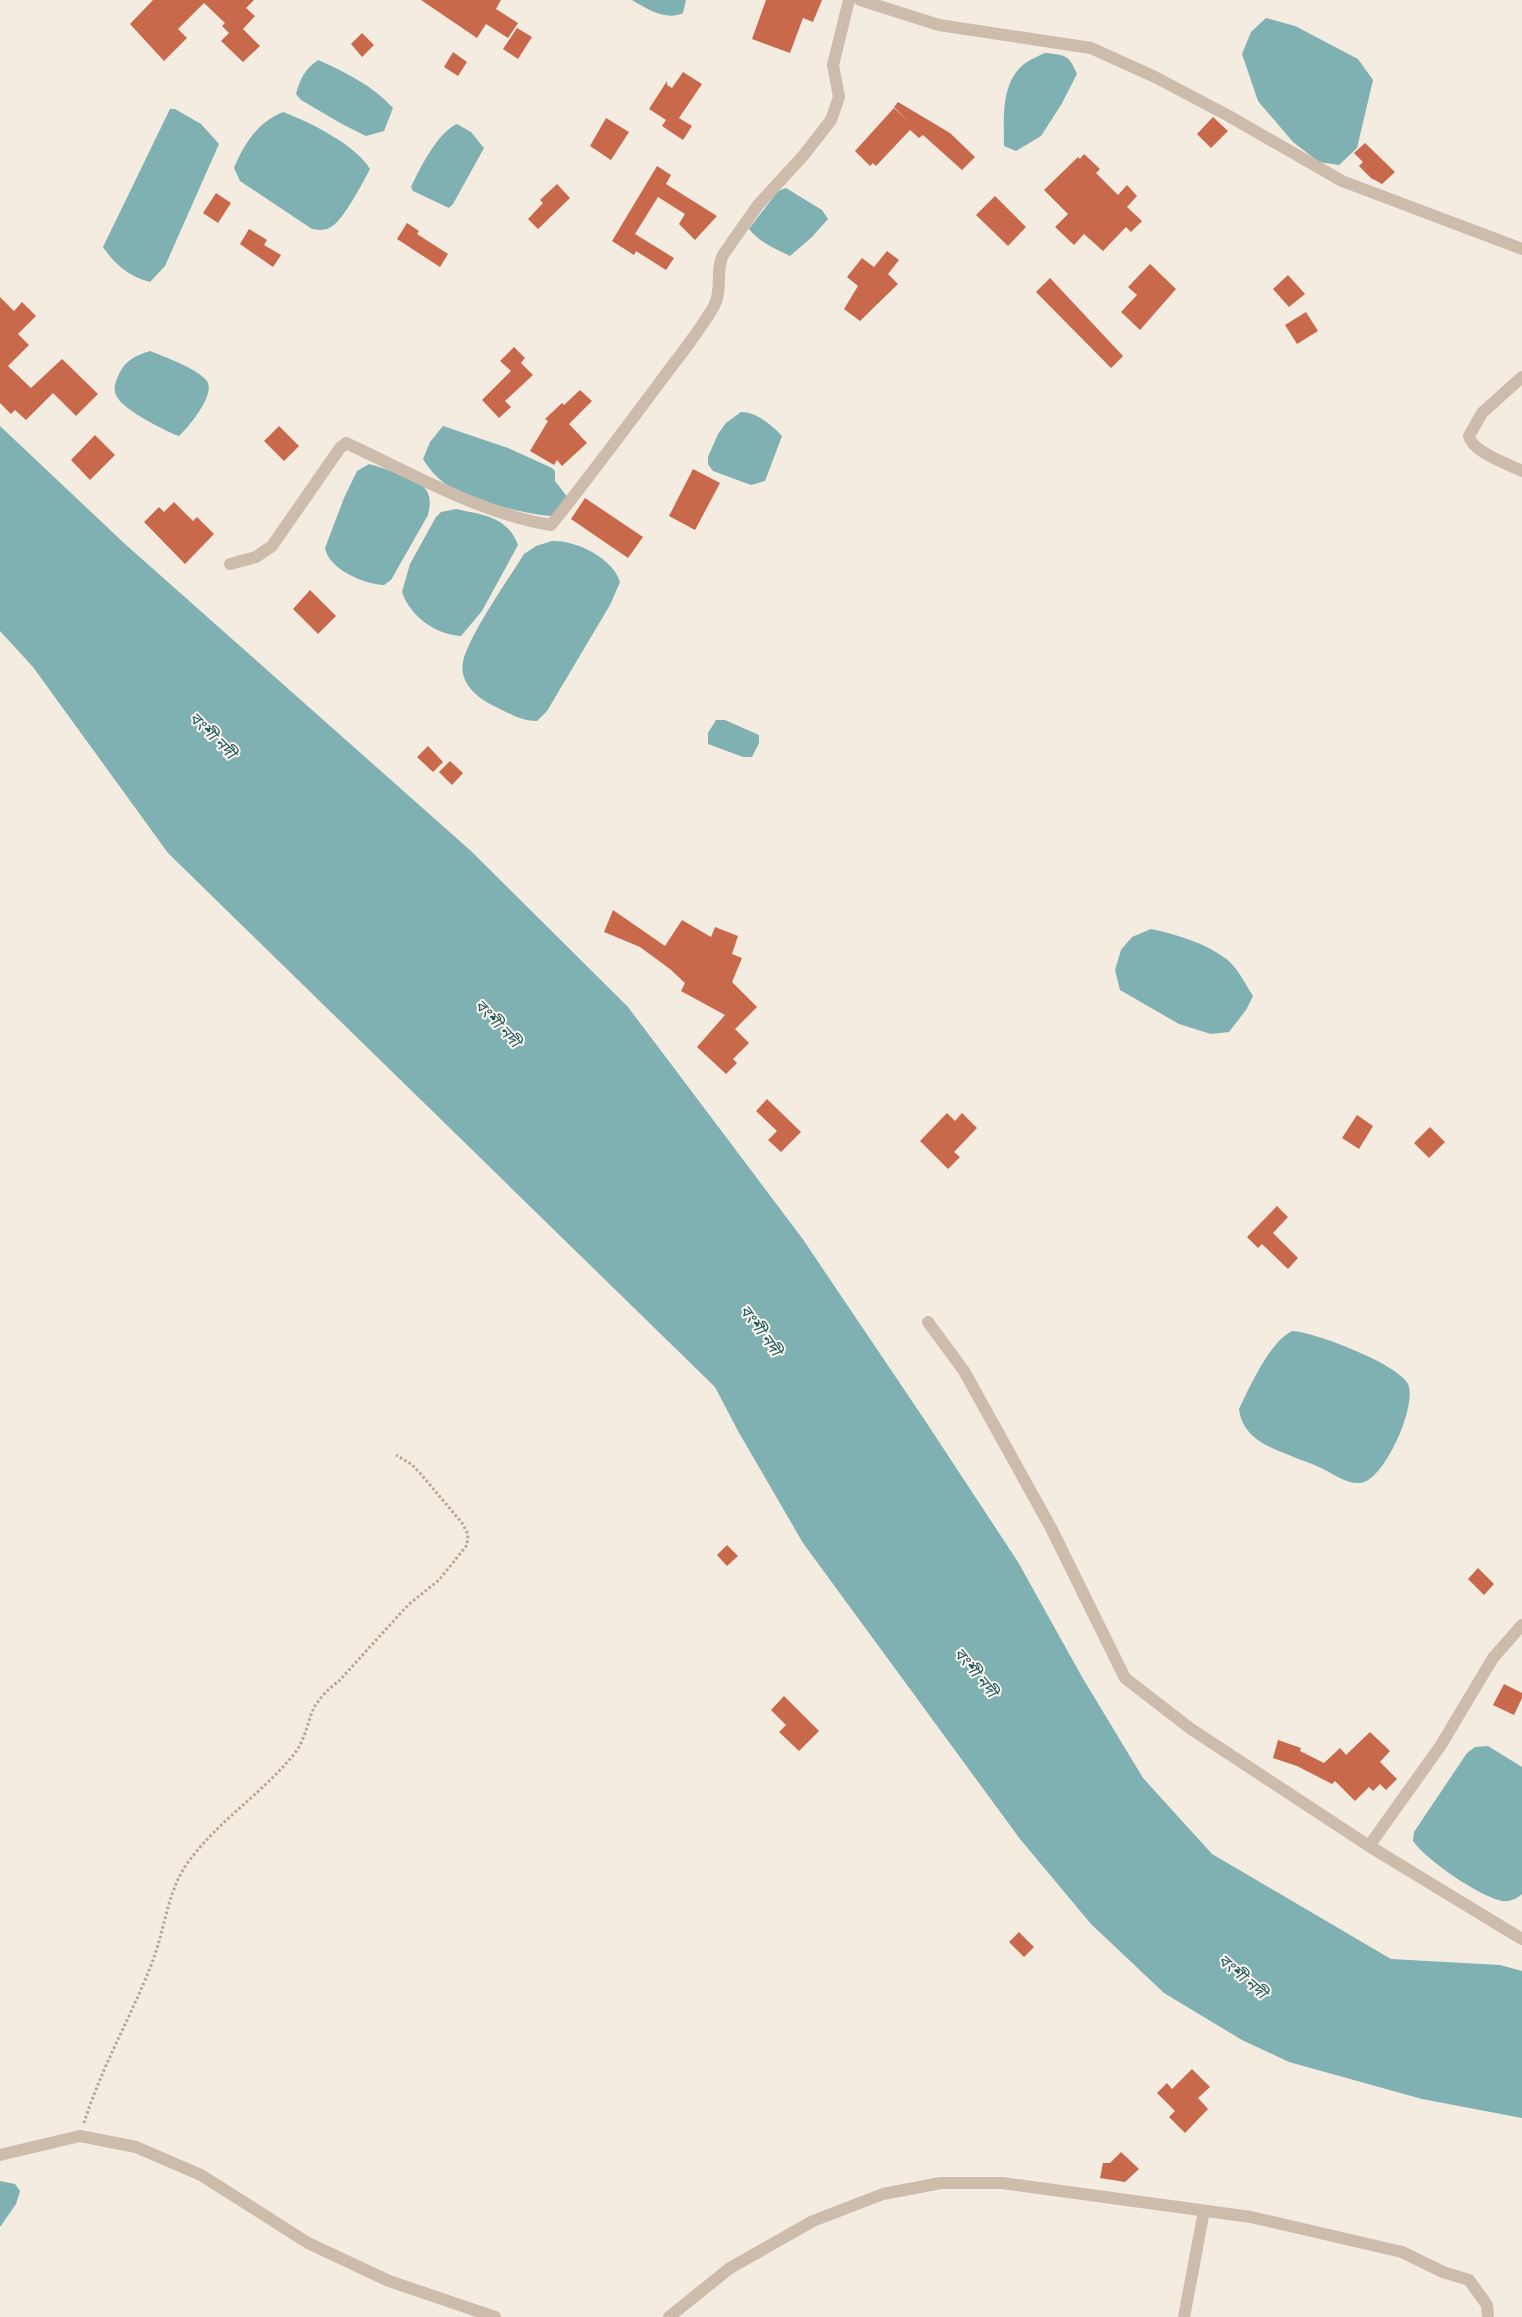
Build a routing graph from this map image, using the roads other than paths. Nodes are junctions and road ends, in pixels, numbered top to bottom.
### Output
1 (849, 0) edge
2 (860, 0) edge
3 (1522, 248) edge
4 (1522, 377) edge
5 (1522, 471) edge
6 (230, 564) dead end
7 (928, 1322) dead end
8 (1522, 1625) edge
9 (1369, 1846) junction
10 (1522, 1939) edge
11 (0, 2155) edge
12 (1204, 2211) junction
13 (495, 2317) edge
14 (669, 2317) edge
15 (1184, 2317) edge
16 (1488, 2317) edge

1 - 6 street
2 - 3 street
4 - 5 street
7 - 9 street
8 - 9 street
9 - 10 street
11 - 13 street
12 - 14 street
12 - 15 street
12 - 16 street

